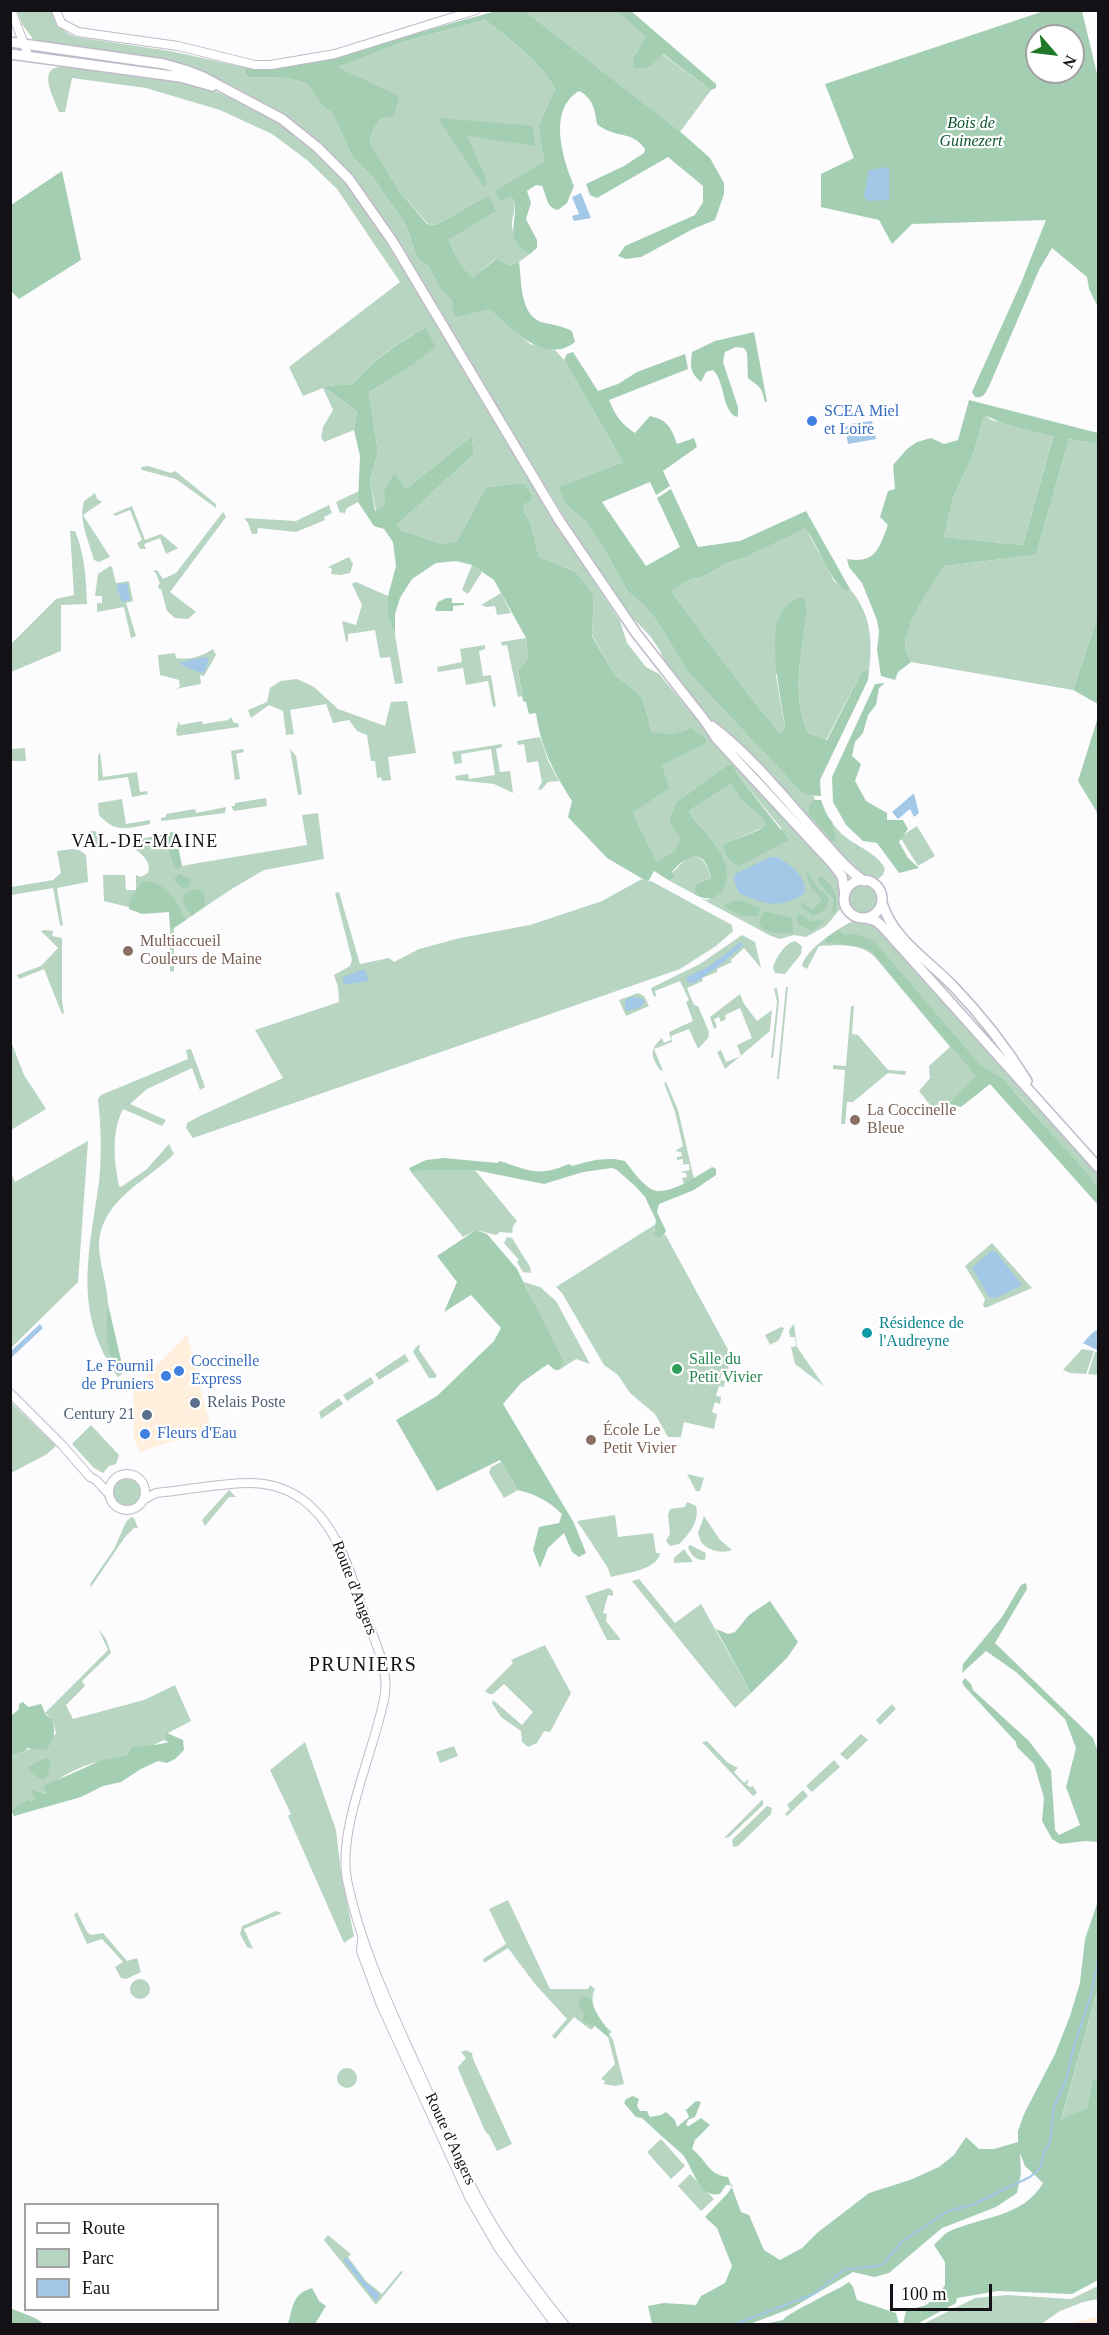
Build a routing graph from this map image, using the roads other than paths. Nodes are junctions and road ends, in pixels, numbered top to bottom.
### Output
1 (10, 10) edge
2 (56, 10) edge
3 (476, 10) edge
4 (10, 42) edge
5 (23, 44) junction
6 (10, 54) edge
7 (28, 56) junction
8 (240, 97) junction
9 (705, 721) junction
10 (864, 880) junction
11 (845, 894) junction
12 (882, 903) junction
13 (864, 918) junction
14 (1037, 1098) junction
15 (1098, 1167) edge
16 (10, 1393) edge
17 (96, 1480) junction
18 (114, 1480) junction
19 (145, 1487) junction
20 (156, 1493) junction
21 (109, 1494) junction
22 (145, 1498) junction
23 (362, 1938) junction
24 (555, 2325) edge
25 (564, 2325) edge

1 - 5 street
2 - 3 street
4 - 5 main road
5 - 7 street
5 - 8 main road
6 - 7 main road
7 - 8 main road
8 - 9 main road
9 - 10 main road
9 - 11 main road
10 - 11 main road
10 - 12 main road
11 - 13 main road
12 - 13 main road
12 - 14 main road
13 - 14 main road
14 - 15 main road
16 - 17 street
17 - 18 street
17 - 21 street
18 - 19 street
18 - 21 street
19 - 20 street
19 - 22 street
20 - 22 street, Route d'Angers
20 - 23 street, Route d'Angers
21 - 22 street
23 - 24 street, Route d'Angers
23 - 25 street, Route d'Angers

